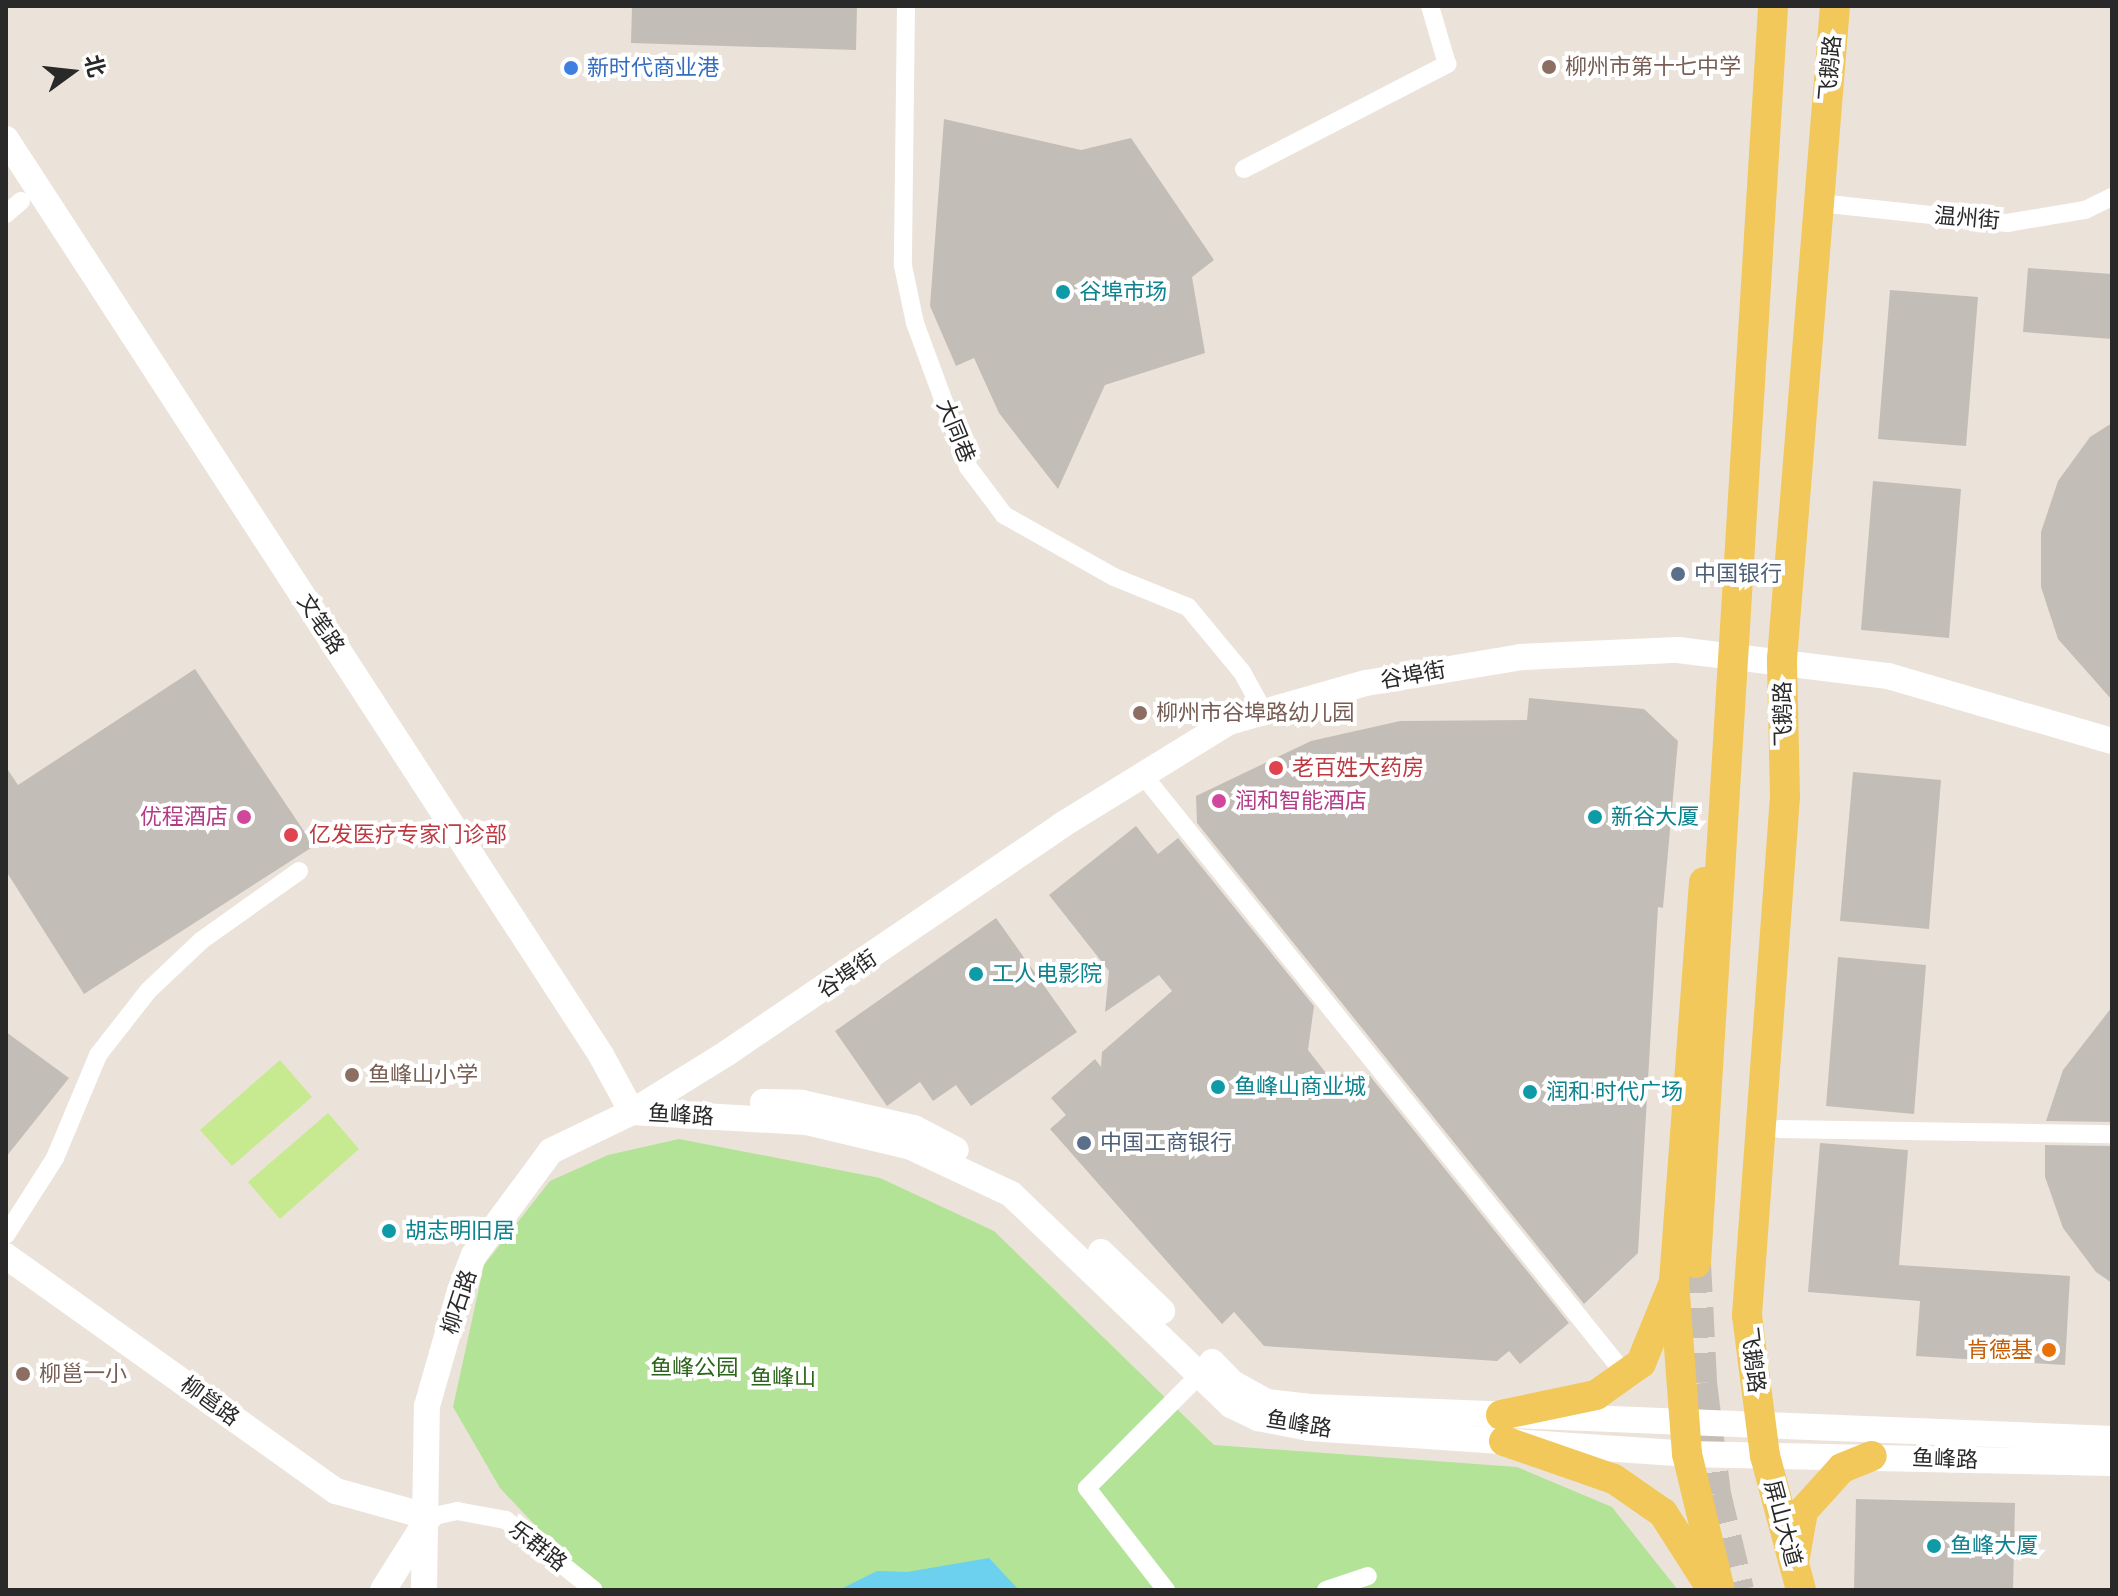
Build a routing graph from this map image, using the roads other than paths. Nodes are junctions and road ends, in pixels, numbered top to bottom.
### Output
1 (906, 6) edge
2 (1430, 6) edge
3 (1773, 6) edge
4 (1835, 6) edge
5 (6, 139) edge
6 (1244, 169) dead end
7 (2112, 197) edge
8 (21, 201) dead end
9 (1819, 203) junction
10 (6, 214) edge
11 (1735, 656) junction
12 (1782, 659) junction
13 (1264, 712) junction
14 (2112, 741) edge
15 (1143, 775) junction
16 (299, 871) dead end
17 (632, 1112) junction
18 (1779, 1129) dead end
19 (2112, 1134) edge
20 (6, 1235) edge
21 (6, 1256) edge
22 (1685, 1272) junction
23 (1206, 1368) junction
24 (1625, 1374) junction
25 (1684, 1420) junction
26 (1761, 1422) junction
27 (1502, 1428) junction
28 (2112, 1439) edge
29 (1687, 1454) junction
30 (1765, 1456) junction
31 (1872, 1456) junction
32 (2112, 1463) edge
33 (429, 1517) junction
34 (1368, 1576) dead end
35 (1797, 1578) edge
36 (383, 1590) edge
37 (424, 1590) edge
38 (594, 1590) edge
39 (1166, 1590) edge
40 (1326, 1590) edge
41 (1710, 1590) edge
42 (1720, 1590) edge

1 - 13 street, 大同巷
2 - 6 street
3 - 11 main road
4 - 9 main road, 飞鹅路
5 - 17 street, 文笔路
7 - 9 street, 温州街
8 - 10 street
9 - 12 main road, 飞鹅路
11 - 12 street, 谷埠街
11 - 13 street, 谷埠街
11 - 22 main road
12 - 14 street, 谷埠街
12 - 26 main road, 飞鹅路
13 - 15 street, 谷埠街
15 - 17 street, 谷埠街
15 - 24 street
16 - 20 street
17 - 23 street, 鱼峰路
17 - 33 street, 柳石路
18 - 19 street
21 - 33 street, 柳邕路
22 - 24 main road
22 - 25 main road
23 - 27 street, 鱼峰路
23 - 39 street
24 - 27 main road
25 - 26 street, 鱼峰路
25 - 27 street, 鱼峰路
25 - 29 main road
26 - 28 street, 鱼峰路
26 - 30 main road, 飞鹅路
27 - 29 street, 鱼峰路
27 - 41 main road
29 - 30 street, 鱼峰路
29 - 42 main road
30 - 31 street, 鱼峰路
30 - 35 main road, 屏山大道
31 - 32 street, 鱼峰路
31 - 35 main road
33 - 36 street
33 - 37 street, 柳石路
33 - 38 street, 乐群路
34 - 40 street

